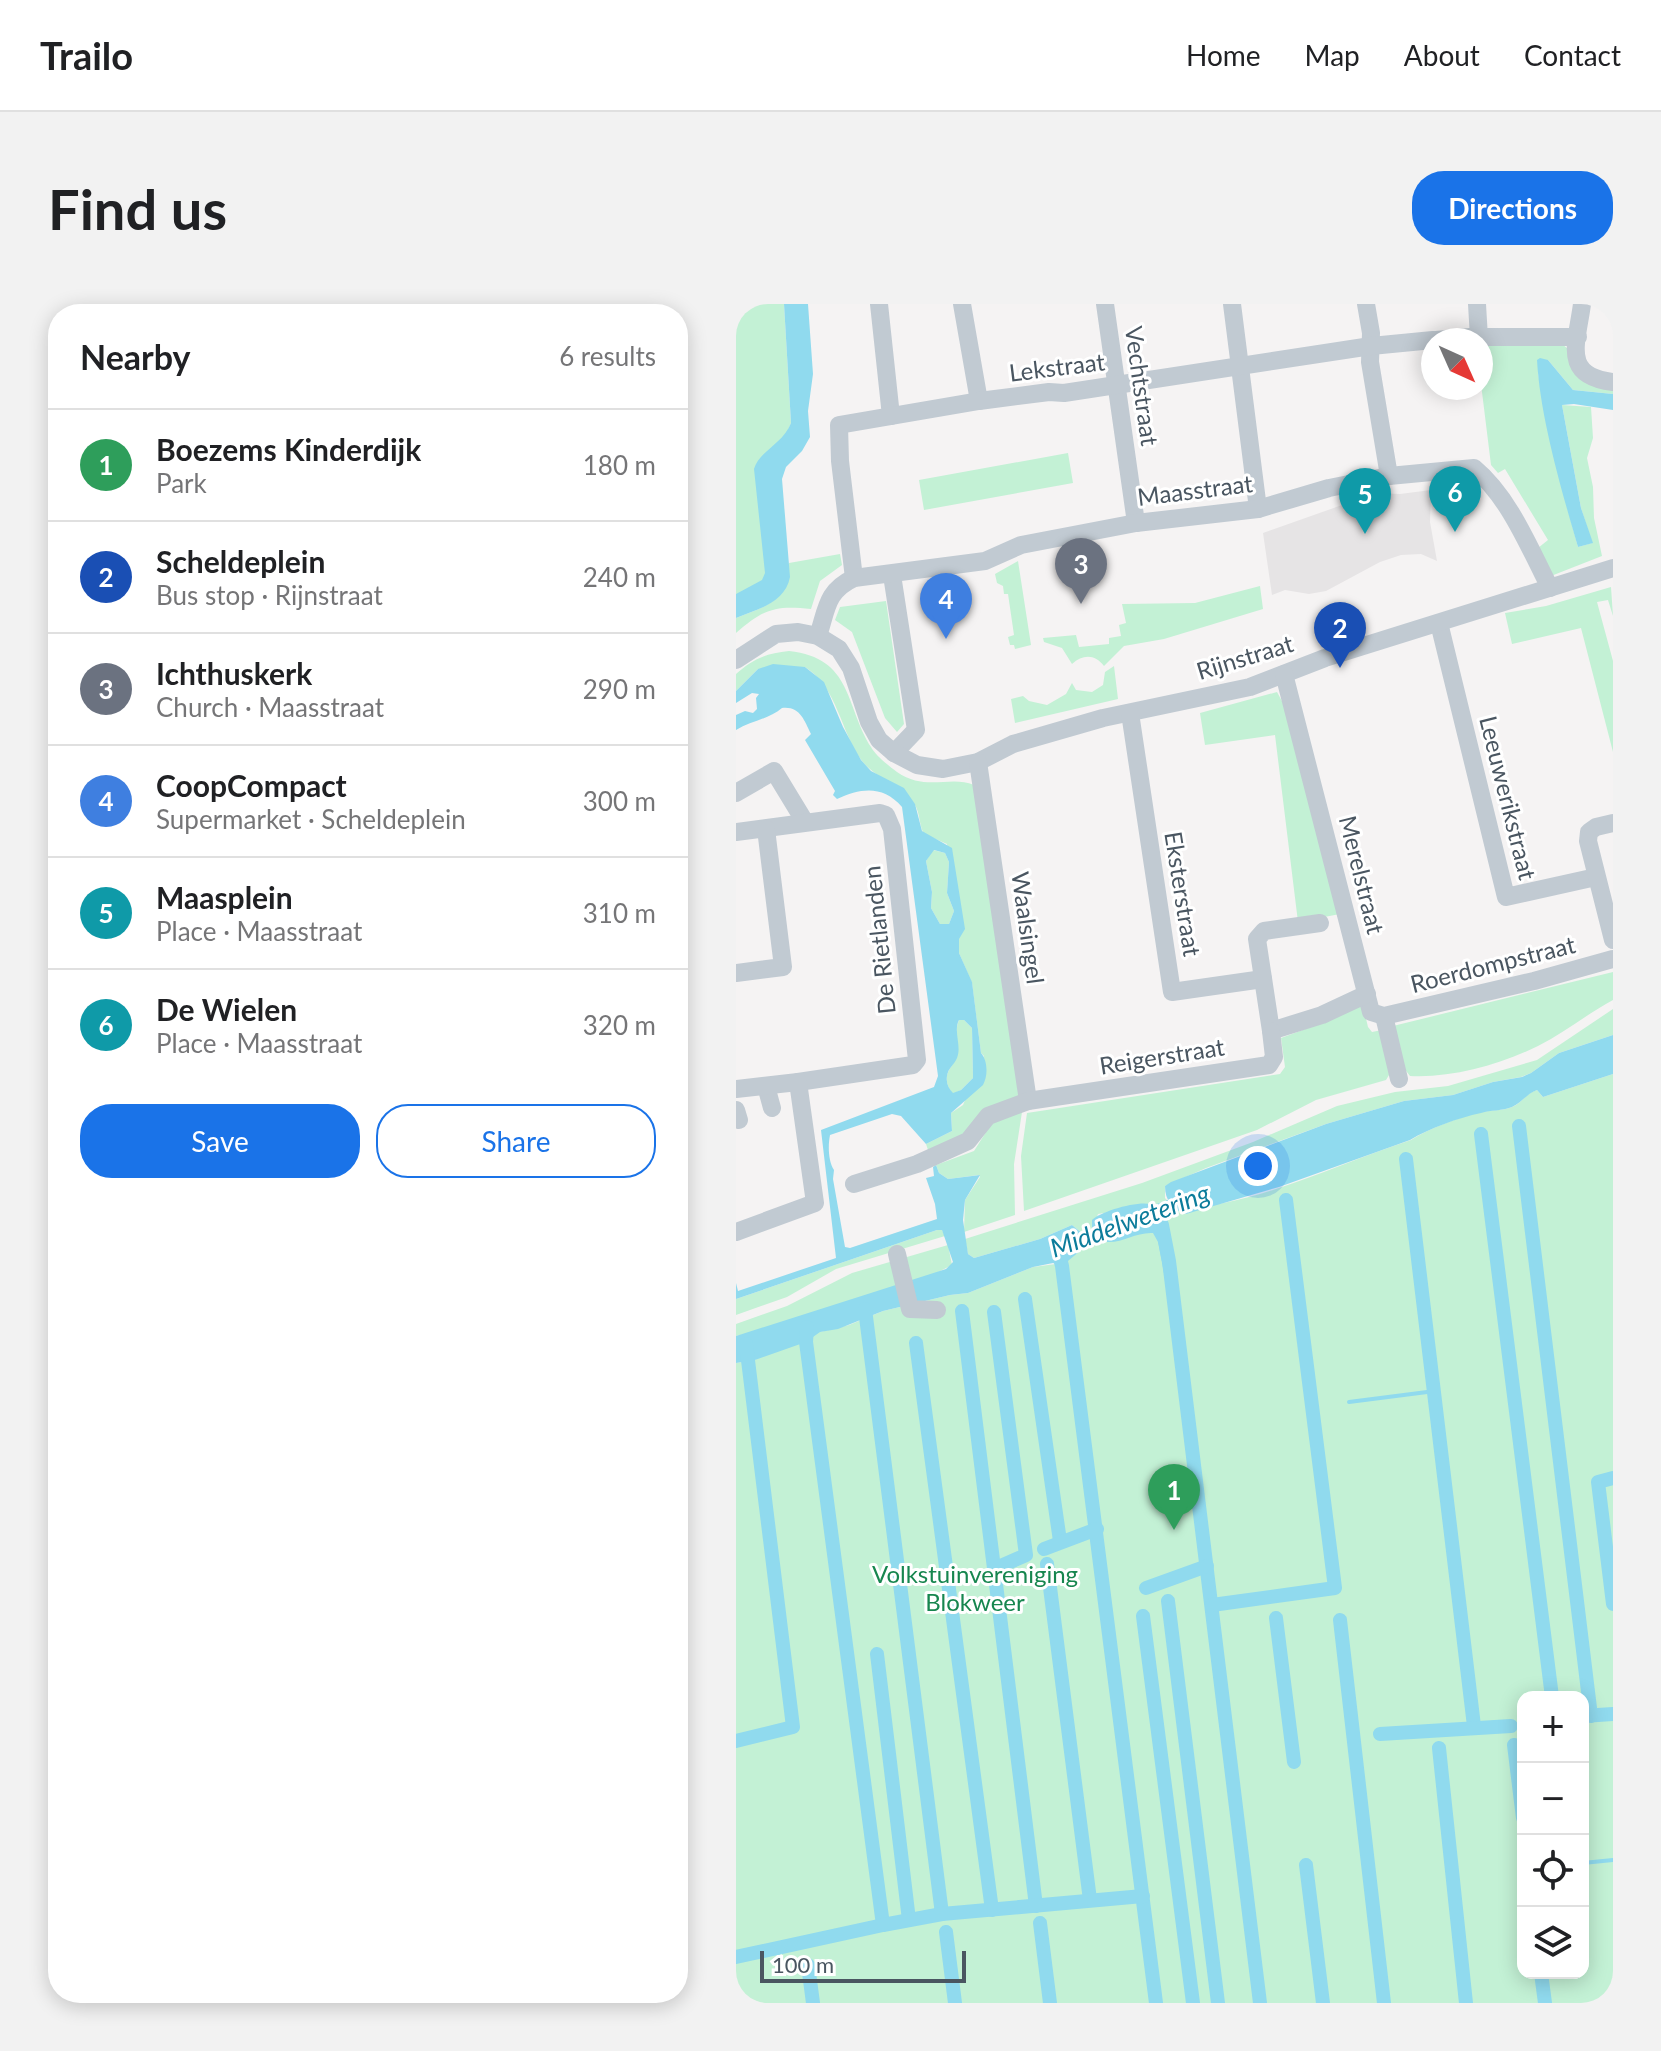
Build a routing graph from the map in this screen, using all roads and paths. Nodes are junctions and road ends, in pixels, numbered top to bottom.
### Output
1 (879, 304) edge
2 (962, 304) edge
3 (1105, 304) edge
4 (1232, 304) edge
5 (1366, 304) edge
6 (1477, 304) edge
7 (1582, 304) edge
8 (1478, 328) edge
9 (1578, 337) junction
10 (1493, 338) edge
11 (1421, 341) edge
12 (1371, 346) junction
13 (1241, 366) junction
14 (1613, 382) edge
15 (1117, 385) junction
16 (979, 401) junction
17 (891, 416) junction
18 (1389, 476) junction
19 (1258, 509) junction
20 (1136, 523) junction
21 (1612, 570) edge
22 (892, 575) junction
23 (854, 578) junction
24 (1550, 588) junction
25 (1439, 623) junction
26 (818, 636) junction
27 (736, 660) edge
28 (1284, 674) junction
29 (1130, 713) junction
30 (894, 753) junction
31 (978, 762) junction
32 (736, 793) edge
33 (805, 822) junction
34 (1613, 823) edge
35 (766, 829) junction
36 (736, 832) edge
37 (1596, 877) junction
38 (1320, 923) dead end
39 (1613, 940) edge
40 (1613, 959) edge
41 (736, 973) edge
42 (1263, 979) junction
43 (1367, 994) junction
44 (1384, 1016) junction
45 (1271, 1031) junction
46 (1399, 1079) dead end
47 (798, 1082) junction
48 (736, 1089) edge
49 (1028, 1101) junction
50 (854, 1184) dead end
51 (736, 1232) edge
52 (897, 1254) dead end
53 (937, 1310) dead end

1 - 17 street
2 - 16 street
3 - 15 street, Vechtstraat
4 - 13 street
5 - 12 street
6 - 8 street
7 - 9 street
9 - 10 street, Lekstraat
9 - 14 street
11 - 12 street, Lekstraat
12 - 13 street, Lekstraat
12 - 18 street
13 - 15 street, Lekstraat
13 - 19 street
15 - 16 street, Lekstraat
15 - 20 street, Vechtstraat
16 - 17 street, Lekstraat
17 - 23 street, Lekstraat
18 - 19 street, Maasstraat
18 - 24 street, Maasstraat
19 - 20 street, Maasstraat
20 - 22 street, Maasstraat
21 - 24 street, Rijnstraat
22 - 23 street, Maasstraat
22 - 30 street
23 - 26 street
24 - 25 street, Rijnstraat
25 - 28 street, Rijnstraat
25 - 37 street, Leeuwerikstraat
26 - 27 street
26 - 30 street
28 - 29 street, Rijnstraat
28 - 43 street, Merelstraat
29 - 31 street, Rijnstraat
29 - 42 street, Eksterstraat
30 - 31 street, Rijnstraat
31 - 49 street, Waalsingel
32 - 33 street
33 - 35 street, De Rietlanden
33 - 47 street, De Rietlanden
34 - 37 street
35 - 36 street, De Rietlanden
35 - 41 street
37 - 39 street
38 - 42 street
40 - 44 street, Roerdompstraat
42 - 45 street
43 - 44 street, Merelstraat
43 - 45 street
44 - 46 street, Merelstraat
45 - 49 street, Reigerstraat
47 - 48 street
47 - 51 street
49 - 50 street
52 - 53 street

